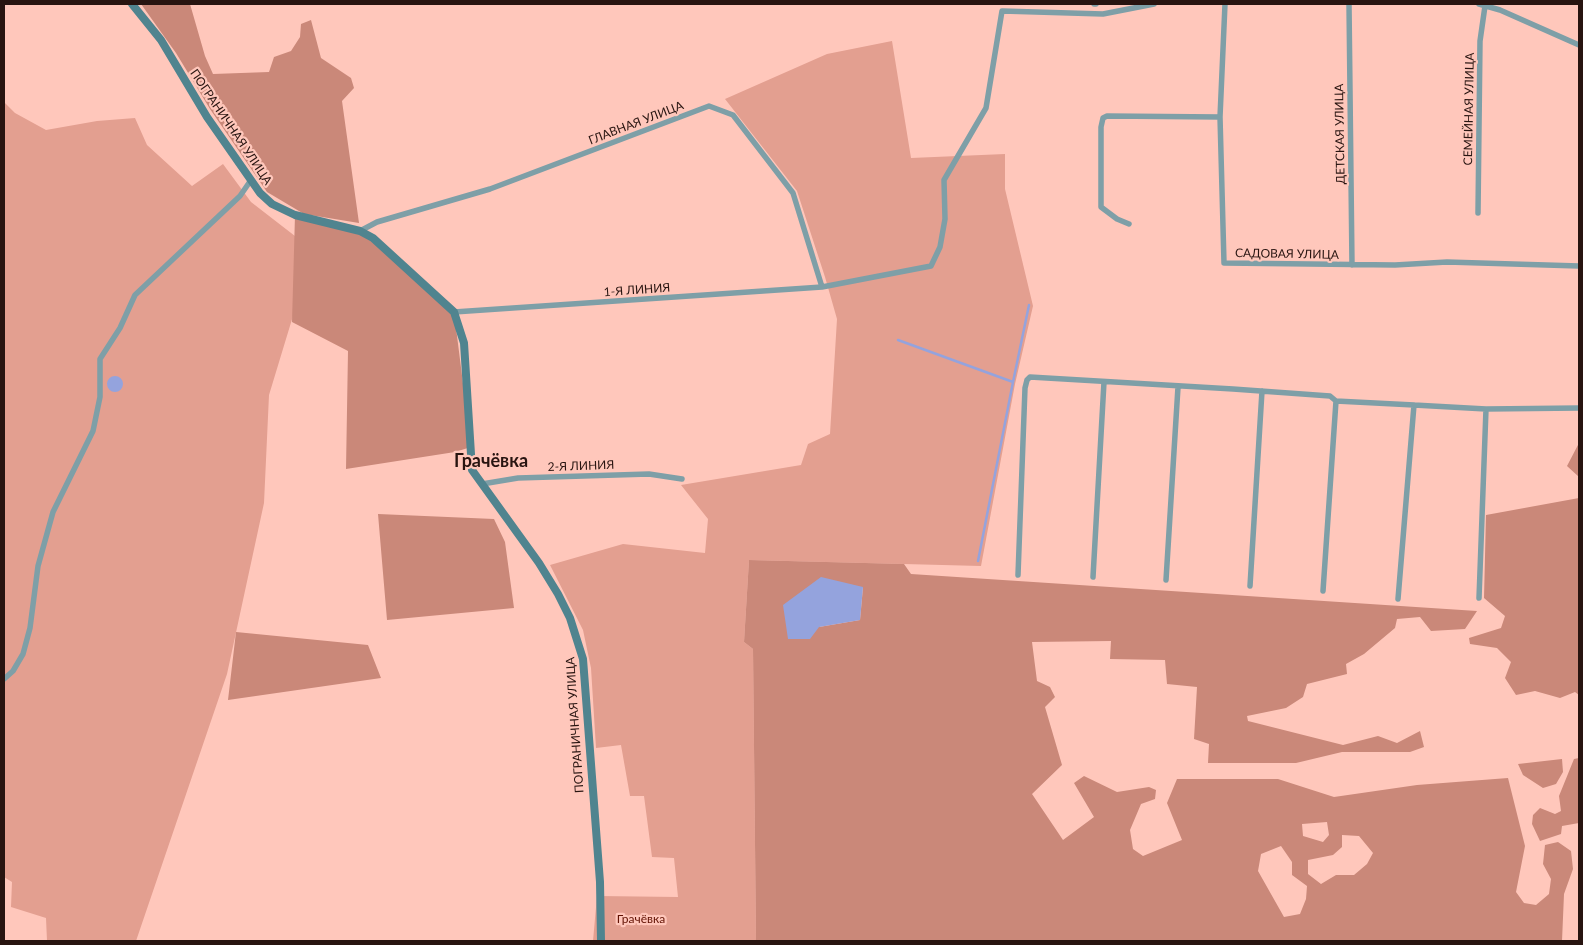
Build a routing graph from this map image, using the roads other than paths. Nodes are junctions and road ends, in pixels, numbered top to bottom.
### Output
1 (132, 4) edge
2 (1154, 4) edge
3 (1225, 4) edge
4 (1349, 4) edge
5 (1479, 4) edge
6 (1485, 6) junction
7 (1579, 46) edge
8 (1220, 117) junction
9 (251, 180) junction
10 (1478, 213) dead end
11 (1129, 224) dead end
12 (360, 231) junction
13 (1352, 264) junction
14 (1579, 266) edge
15 (822, 287) junction
16 (454, 312) junction
17 (1104, 382) junction
18 (1178, 386) junction
19 (1262, 391) junction
20 (1336, 401) junction
21 (1414, 405) junction
22 (1579, 408) edge
23 (1486, 409) junction
24 (682, 479) dead end
25 (482, 484) junction
26 (1018, 575) dead end
27 (1093, 577) dead end
28 (1166, 580) dead end
29 (1250, 586) dead end
30 (1323, 591) dead end
31 (1478, 598) dead end
32 (1398, 599) dead end
33 (4, 679) edge
34 (601, 941) edge

1 - 9 street, ПОГРАНИЧНАЯ УЛИЦА
2 - 15 street, 1-Я ЛИНИЯ
3 - 8 street, САДОВАЯ УЛИЦА
4 - 13 street, ДЕТСКАЯ УЛИЦА
5 - 6 street
6 - 7 street
6 - 10 street, СЕМЕЙНАЯ УЛИЦА
8 - 11 street
8 - 13 street, САДОВАЯ УЛИЦА
9 - 12 street, ПОГРАНИЧНАЯ УЛИЦА
9 - 33 street
12 - 15 street, ГЛАВНАЯ УЛИЦА
12 - 16 street, ПОГРАНИЧНАЯ УЛИЦА
13 - 14 street, САДОВАЯ УЛИЦА
15 - 16 street, 1-Я ЛИНИЯ
16 - 25 street, ПОГРАНИЧНАЯ УЛИЦА
17 - 18 street
17 - 26 street
17 - 27 street
18 - 19 street
18 - 28 street
19 - 20 street
19 - 29 street
20 - 21 street
20 - 30 street
21 - 23 street
21 - 32 street
22 - 23 street
23 - 31 street
24 - 25 street, 2-Я ЛИНИЯ
25 - 34 street, ПОГРАНИЧНАЯ УЛИЦА

